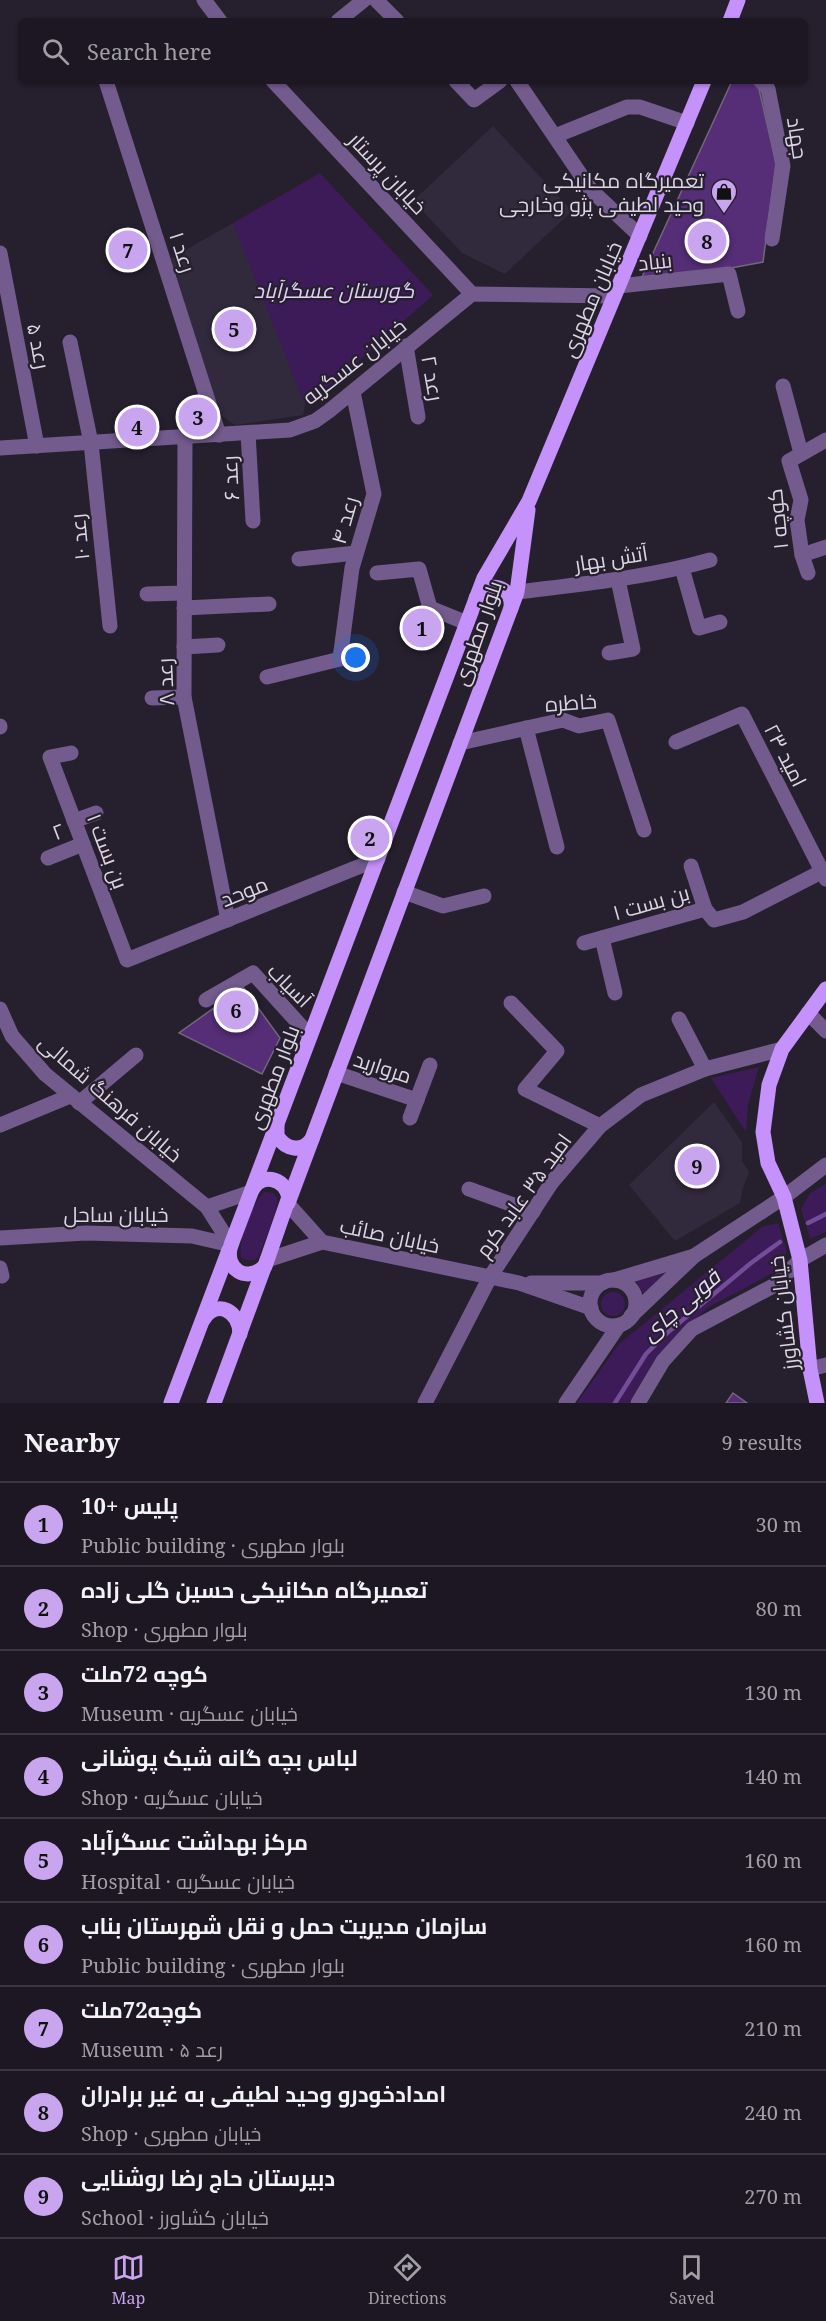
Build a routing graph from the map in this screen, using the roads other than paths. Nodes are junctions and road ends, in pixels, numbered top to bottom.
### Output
1 (204, 0) edge
2 (364, 0) edge
3 (376, 0) edge
4 (738, 0) edge
5 (218, 18) edge
6 (342, 18) edge
7 (394, 18) edge
8 (731, 18) edge
9 (107, 84) edge
10 (276, 84) edge
11 (459, 84) edge
12 (496, 84) edge
13 (519, 84) edge
14 (703, 84) edge
15 (764, 84) edge
16 (687, 123) junction
17 (555, 136) junction
18 (640, 236) junction
19 (772, 239) dead end
20 (0, 253) edge
21 (617, 291) junction
22 (472, 294) junction
23 (738, 311) dead end
24 (70, 342) dead end
25 (406, 346) junction
26 (783, 386) dead end
27 (353, 392) junction
28 (418, 417) dead end
29 (248, 433) junction
30 (219, 435) junction
31 (185, 437) junction
32 (826, 440) edge
33 (91, 443) junction
34 (37, 446) junction
35 (0, 448) edge
36 (795, 457) junction
37 (529, 501) junction
38 (253, 521) dead end
39 (826, 547) edge
40 (356, 553) junction
41 (802, 555) junction
42 (299, 559) dead end
43 (710, 560) dead end
44 (682, 568) junction
45 (377, 573) dead end
46 (808, 573) dead end
47 (618, 580) junction
48 (517, 592) junction
49 (147, 594) dead end
50 (476, 598) junction
51 (184, 600) junction
52 (269, 604) dead end
53 (510, 611) junction
54 (720, 622) dead end
55 (467, 623) junction
56 (110, 626) dead end
57 (218, 645) dead end
58 (184, 646) junction
59 (609, 653) dead end
60 (267, 677) dead end
61 (184, 697) junction
62 (152, 698) dead end
63 (526, 728) junction
64 (676, 742) dead end
65 (460, 743) junction
66 (71, 753) dead end
67 (96, 813) dead end
68 (74, 820) junction
69 (644, 830) dead end
70 (83, 844) junction
71 (557, 847) dead end
72 (48, 858) dead end
73 (378, 859) junction
74 (691, 866) dead end
75 (824, 875) edge
76 (405, 892) junction
77 (484, 896) dead end
78 (705, 909) junction
79 (228, 920) junction
80 (602, 938) junction
81 (584, 943) dead end
82 (127, 960) joint
83 (826, 989) edge
84 (615, 993) dead end
85 (206, 1000) dead end
86 (511, 1003) dead end
87 (0, 1009) edge
88 (808, 1013) junction
89 (679, 1019) dead end
90 (826, 1031) edge
91 (310, 1036) junction
92 (782, 1049) junction
93 (136, 1055) dead end
94 (430, 1065) dead end
95 (705, 1069) junction
96 (336, 1073) junction
97 (75, 1100) junction
98 (417, 1100) junction
99 (410, 1118) dead end
100 (277, 1124) junction
101 (0, 1125) edge
102 (600, 1126) junction
103 (313, 1137) junction
104 (826, 1165) edge
105 (469, 1189) dead end
106 (251, 1192) junction
107 (784, 1197) junction
108 (288, 1204) junction
109 (207, 1207) junction
110 (534, 1212) junction
111 (0, 1238) edge
112 (322, 1242) junction
113 (231, 1245) junction
114 (826, 1245) edge
115 (694, 1256) junction
116 (267, 1260) junction
117 (800, 1260) junction
118 (490, 1277) junction
119 (608, 1282) junction
120 (519, 1283) junction
121 (591, 1308) junction
122 (203, 1320) junction
123 (626, 1321) junction
124 (240, 1334) junction
125 (826, 1365) edge
126 (810, 1370) junction
127 (171, 1403) edge
128 (214, 1403) edge
129 (425, 1403) edge
130 (566, 1403) edge
131 (638, 1403) edge
132 (817, 1403) edge

1 - 5 street
2 - 6 street
3 - 7 street
4 - 8 main road
9 - 30 street, رعد ۱
10 - 22 street, خیابان پرستار
11 - 12 street
13 - 17 street
14 - 16 main road, خیابان مطهری
15 - 19 street, جهاد
16 - 17 street
16 - 18 main road, خیابان مطهری
17 - 18 street
18 - 21 main road, خیابان مطهری
20 - 34 street, رعد ۵
21 - 22 street
21 - 23 street, بنیاد
21 - 37 main road, خیابان مطهری
22 - 25 street, خیابان عسگریه
24 - 33 street, رعد ۱۰
25 - 27 street, خیابان عسگریه
25 - 28 street, رعد ۲
26 - 36 street, کوچه ۱
27 - 29 street, خیابان عسگریه
27 - 40 street, رعد ۴
29 - 30 street, خیابان عسگریه
29 - 38 street, رعد ۶
30 - 31 street, خیابان عسگریه
31 - 33 street, خیابان عسگریه
31 - 51 street, رعد ۸
32 - 36 street
33 - 34 street, خیابان عسگریه
33 - 56 street, رعد ۱۰
34 - 35 street, خیابان عسگریه
36 - 41 street, کوچه ۱
37 - 48 main road, بلوار مطهری
37 - 50 main road, بلوار مطهری
39 - 41 street
40 - 42 street
40 - 60 street, رعد ۴
41 - 46 street, کوچه ۱
43 - 44 street, آتش بهار
44 - 47 street, آتش بهار
44 - 54 street
45 - 55 street
47 - 48 street, آتش بهار
47 - 59 street
48 - 53 main road, بلوار مطهری
49 - 51 street
50 - 53 main road
50 - 55 main road, بلوار مطهری
51 - 52 street
51 - 58 street, رعد ۸
53 - 65 main road, بلوار مطهری
55 - 73 main road, بلوار مطهری
57 - 58 street
58 - 61 street, رعد ۸
61 - 62 street
61 - 79 street, رعد ۸
63 - 65 street, خاطره
63 - 69 street, خاطره
63 - 71 street
64 - 75 street, امید ۲۳
65 - 76 main road, بلوار مطهری
66 - 68 street, بن بست ۱
67 - 68 street
68 - 70 street, بن بست ۱
70 - 72 street, ۲
70 - 82 street, بن بست ۱
73 - 79 street, موحد
73 - 91 main road, بلوار مطهری
74 - 78 street
75 - 78 street, بن بست ۱
76 - 77 street
76 - 96 main road, بلوار مطهری
78 - 80 street, بن بست ۱
79 - 82 street, موحد
80 - 81 street, بن بست ۱
80 - 84 street
83 - 88 main road, خیابان کشاورز
85 - 91 street, آسیاب
86 - 102 street
87 - 97 street, خیابان فرهنگ شمالی
88 - 90 street
88 - 92 main road, خیابان کشاورز
89 - 95 street
91 - 100 main road, بلوار مطهری
92 - 95 street, امید ۳۵ عابد کرم
92 - 107 main road, خیابان کشاورز
93 - 97 street
94 - 98 street
95 - 102 street, امید ۳۵ عابد کرم
96 - 98 street, مروارید
96 - 103 main road, بلوار مطهری
97 - 101 street
97 - 109 street, خیابان فرهنگ شمالی
98 - 99 street
100 - 103 main road
100 - 106 main road, بلوار مطهری
102 - 110 street, امید ۳۵ عابد کرم
103 - 108 main road, بلوار مطهری
104 - 107 street
105 - 110 street
106 - 108 main road
106 - 109 street
106 - 113 main road, بلوار مطهری
107 - 115 street
107 - 117 main road, خیابان کشاورز
108 - 112 street, خیابان صائب
108 - 116 main road, بلوار مطهری
109 - 113 street, خیابان فرهنگ شمالی
110 - 118 street, امید ۳۵ عابد کرم
111 - 113 street, خیابان ساحل
112 - 116 street, خیابان صائب
112 - 118 street, خیابان صائب
113 - 116 main road
113 - 122 main road
114 - 117 street
115 - 119 street, خیابان صائب
115 - 123 street
116 - 124 main road
117 - 126 main road, خیابان کشاورز
117 - 131 street
118 - 120 street, خیابان صائب
118 - 129 street, امید ۳۵ عابد کرم
119 - 120 street, خیابان صائب
119 - 121 street
119 - 123 street
120 - 121 street, خیابان صائب
121 - 123 street
122 - 124 main road
122 - 127 main road
123 - 130 street
124 - 128 main road
125 - 126 street
126 - 132 main road, خیابان کشاورز

